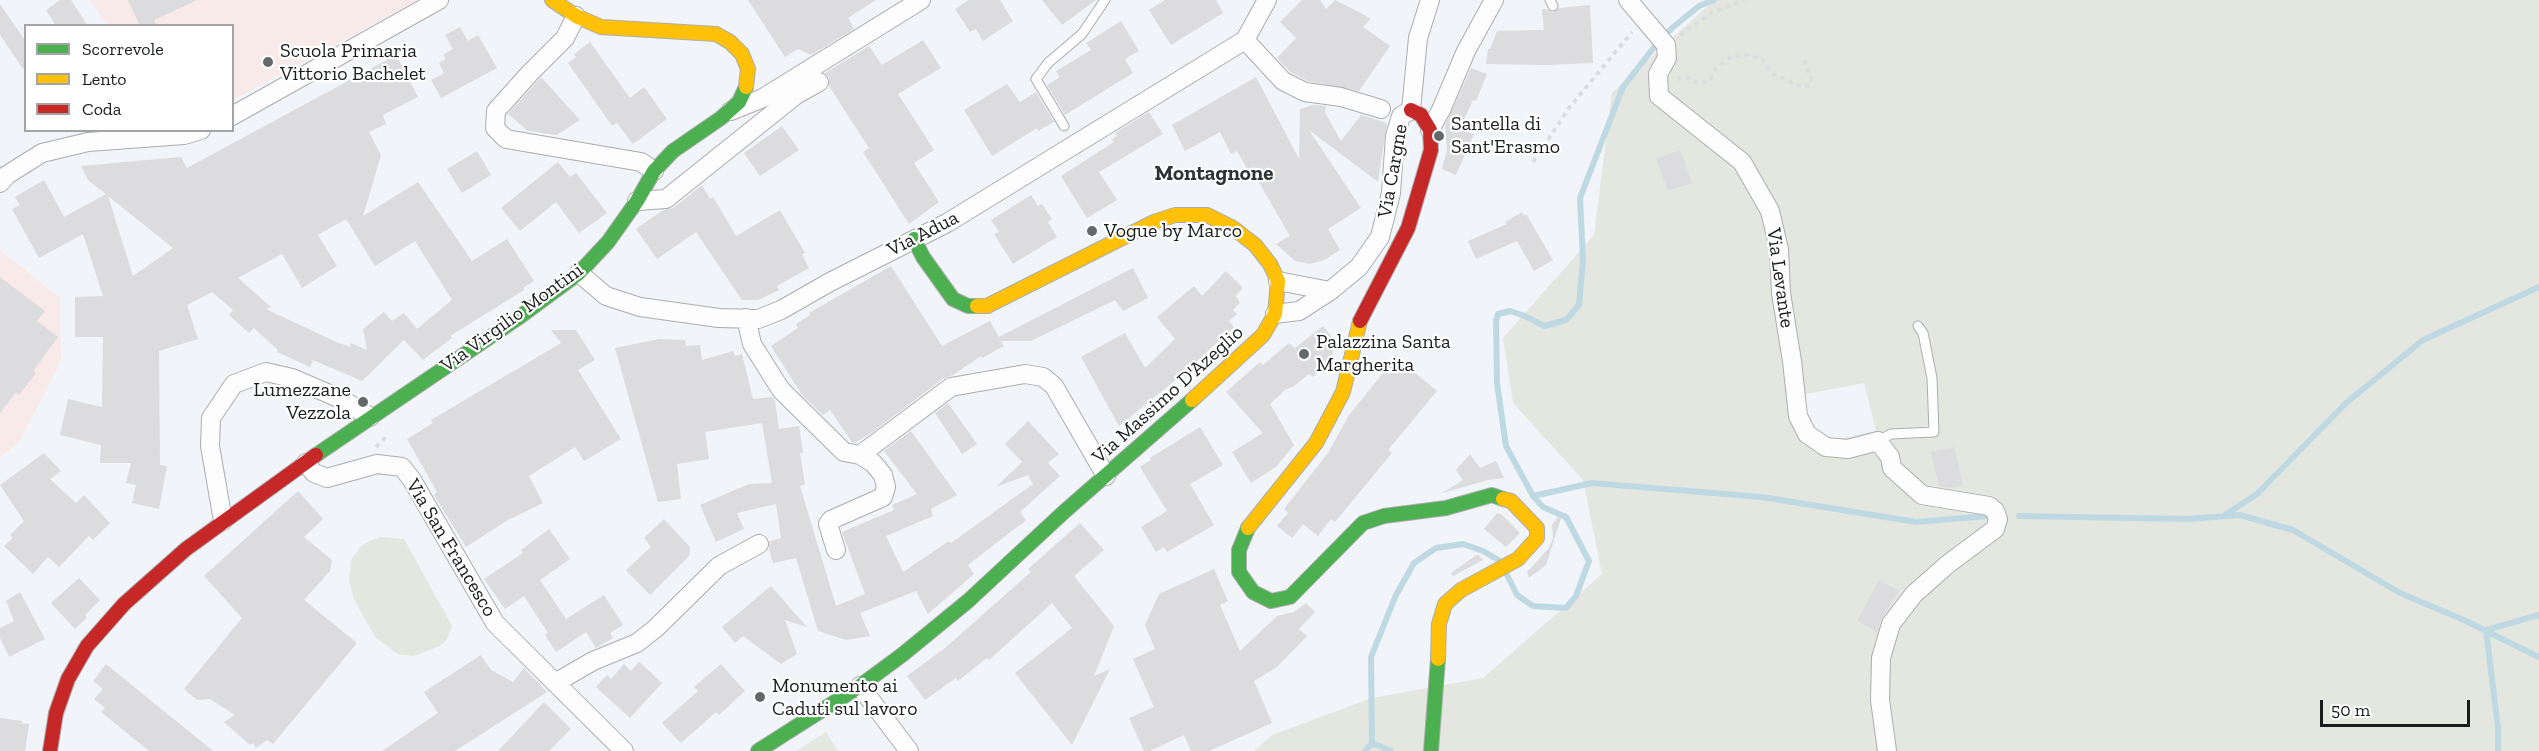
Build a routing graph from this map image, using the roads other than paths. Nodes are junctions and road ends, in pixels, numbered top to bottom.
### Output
1 (440, 0) edge
2 (552, 0) edge
3 (921, 0) edge
4 (1105, 0) edge
5 (1267, 0) edge
6 (1430, 0) edge
7 (1494, 0) edge
8 (1628, 0) edge
9 (576, 16) junction
10 (1245, 40) junction
11 (819, 82) dead end
12 (1381, 109) dead end
13 (1411, 110) junction
14 (728, 112) junction
15 (234, 115) edge
16 (1064, 126) dead end
17 (1430, 130) junction
18 (194, 132) edge
19 (654, 171) junction
20 (0, 183) edge
21 (637, 201) junction
22 (914, 239) junction
23 (579, 273) junction
24 (1278, 281) junction
25 (1330, 291) junction
26 (1275, 314) junction
27 (746, 318) junction
28 (1918, 326) dead end
29 (370, 417) junction
30 (1878, 441) junction
31 (860, 455) junction
32 (306, 463) junction
33 (1106, 476) junction
34 (223, 521) junction
35 (759, 544) dead end
36 (836, 550) dead end
37 (555, 683) junction
38 (860, 686) junction
39 (50, 751) edge
40 (624, 751) edge
41 (758, 751) edge
42 (909, 751) edge
43 (1431, 751) edge
44 (1887, 751) edge

1 - 15 street
2 - 9 street
3 - 14 street
4 - 16 lane
5 - 10 street
6 - 13 street, Via Cargne
7 - 17 street
8 - 30 street, Via Levante
9 - 14 street, Via Virgilio Montini
9 - 19 street
10 - 12 street
10 - 22 street, Via Adua
11 - 21 street
13 - 17 street
13 - 25 street, Via Cargne
14 - 19 street, Via Virgilio Montini
17 - 43 street
18 - 20 street
19 - 21 street, Via Virgilio Montini
21 - 23 street, Via Virgilio Montini
22 - 24 street
22 - 27 street, Via Adua
23 - 27 street, Via Adua
23 - 29 street, Via Virgilio Montini
24 - 25 street
24 - 26 street, Via Massimo D'Azeglio
25 - 26 street, Via Cargne
26 - 33 street, Via Massimo D'Azeglio
27 - 31 street
28 - 30 lane
29 - 32 street, Via Virgilio Montini
29 - 34 street
30 - 44 street
31 - 33 street
31 - 36 street
32 - 34 street, Via Virgilio Montini
32 - 37 street, Via San Francesco
33 - 38 street, Via Massimo D'Azeglio
34 - 39 street, Via Virgilio Montini
35 - 37 street
37 - 40 street, Via San Francesco
38 - 41 street, Via Massimo D'Azeglio
38 - 42 street

